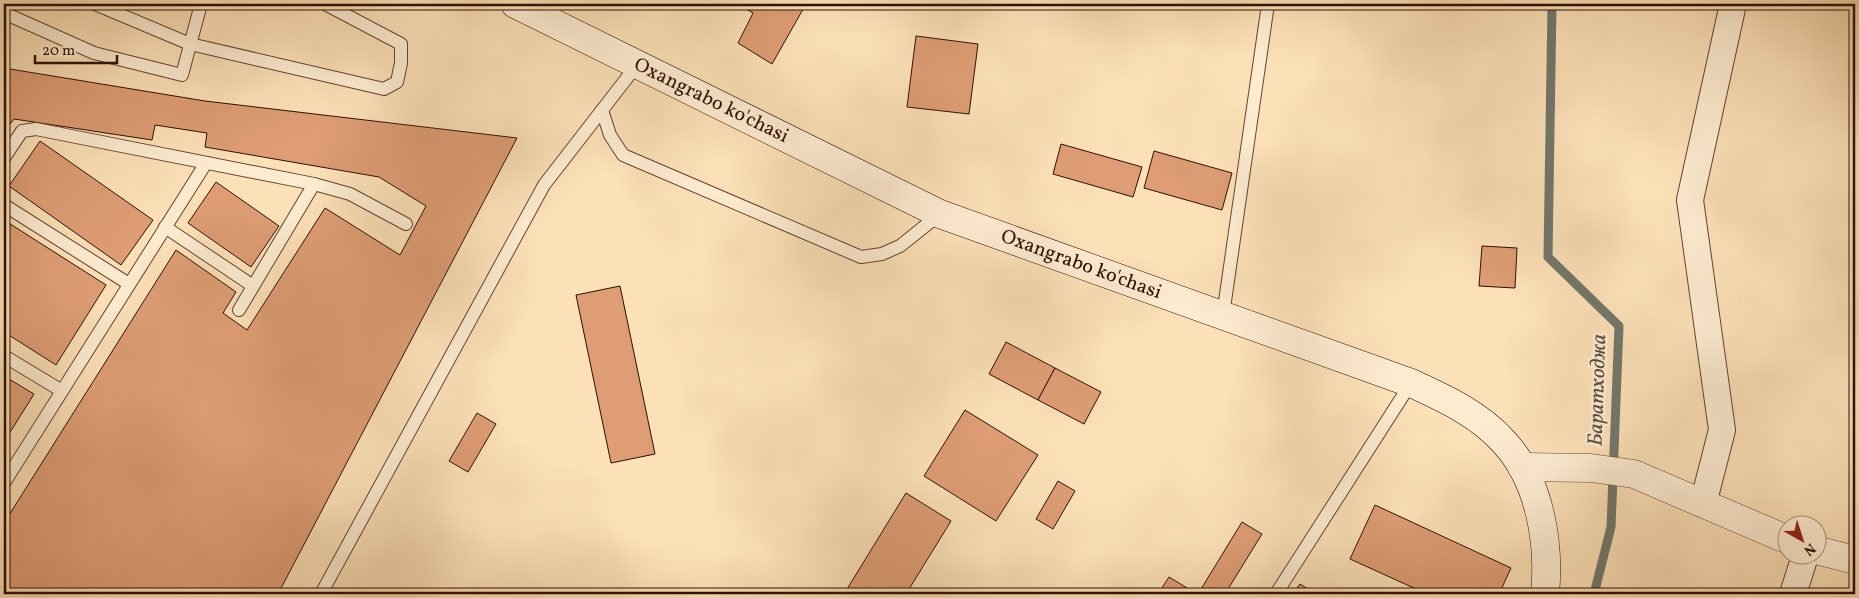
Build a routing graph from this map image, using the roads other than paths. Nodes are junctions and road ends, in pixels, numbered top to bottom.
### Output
1 (96, 4) edge
2 (201, 4) edge
3 (326, 4) edge
4 (515, 4) edge
5 (1268, 4) edge
6 (1733, 4) edge
7 (4, 13) edge
8 (190, 44) junction
9 (637, 65) junction
10 (602, 110) junction
11 (4, 158) edge
12 (206, 162) junction
13 (314, 184) junction
14 (4, 205) edge
15 (940, 214) junction
16 (406, 224) dead end
17 (165, 227) junction
18 (130, 284) junction
19 (253, 286) junction
20 (239, 310) dead end
21 (1223, 315) junction
22 (4, 356) edge
23 (1411, 383) junction
24 (62, 391) junction
25 (1522, 467) junction
26 (4, 483) edge
27 (1704, 504) junction
28 (1776, 535) edge
29 (1826, 553) edge
30 (1855, 560) edge
31 (1802, 566) edge
32 (321, 594) edge
33 (1276, 594) edge
34 (1545, 594) edge
35 (1793, 594) edge

1 - 8 lane
2 - 8 lane
3 - 8 lane
4 - 9 main road, Oxangrabo ko'chasi
5 - 21 lane
6 - 27 street
7 - 8 lane
9 - 10 lane
9 - 15 main road, Oxangrabo ko'chasi
10 - 15 lane
10 - 32 lane
11 - 12 lane
12 - 13 lane
12 - 17 lane
13 - 16 lane
13 - 19 lane
14 - 18 lane
15 - 21 main road, Oxangrabo ko'chasi
17 - 18 lane
17 - 19 lane
18 - 24 lane
19 - 20 lane
21 - 23 main road, Oxangrabo ko'chasi
22 - 24 lane
23 - 25 main road, Oxangrabo ko'chasi
23 - 33 lane
24 - 26 lane
25 - 27 main road
25 - 34 main road, Oxangrabo ko'chasi
27 - 28 main road
29 - 30 main road
31 - 35 street

